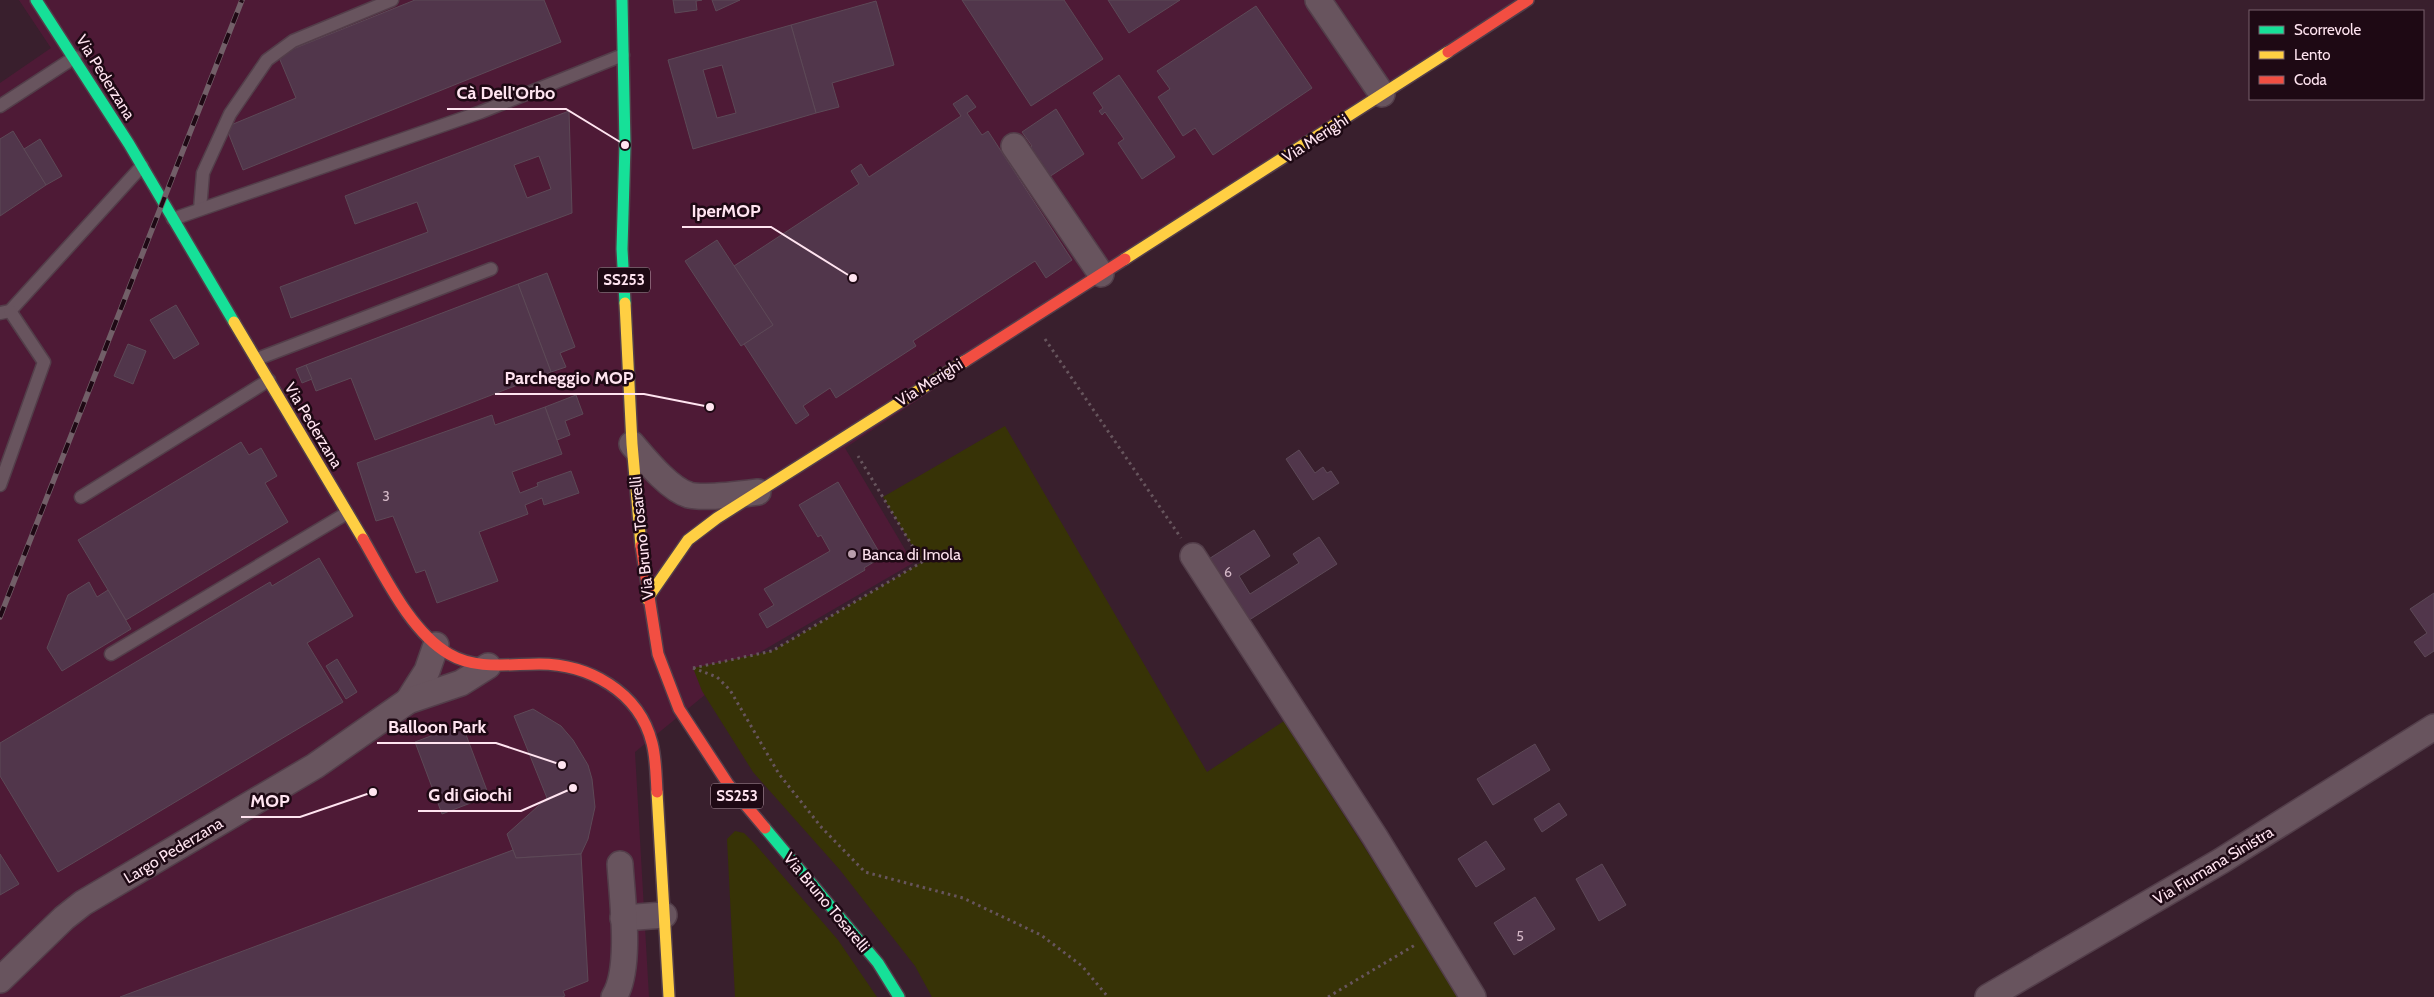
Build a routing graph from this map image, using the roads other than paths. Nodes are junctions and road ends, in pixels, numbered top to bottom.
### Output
1 (36, 0) edge
2 (392, 0) edge
3 (622, 0) edge
4 (1318, 0) edge
5 (1528, 0) edge
6 (623, 55) junction
7 (75, 58) junction
8 (1382, 94) junction
9 (0, 106) edge
10 (1014, 146) dead end
11 (142, 166) junction
12 (200, 210) junction
13 (173, 219) junction
14 (491, 269) dead end
15 (1101, 274) junction
16 (5, 312) edge
17 (256, 359) junction
18 (269, 380) junction
19 (632, 444) junction
20 (0, 485) edge
21 (758, 492) junction
22 (81, 496) dead end
23 (347, 513) junction
24 (1193, 556) road end
25 (647, 599) junction
26 (436, 645) junction
27 (111, 654) dead end
28 (488, 666) junction
29 (408, 701) junction
30 (2434, 726) edge
31 (620, 864) dead end
32 (664, 915) junction
33 (623, 918) junction
34 (0, 980) edge
35 (614, 997) edge
36 (669, 997) edge
37 (899, 997) edge
38 (1473, 997) edge
39 (1988, 997) edge

1 - 7 main road, Via Pederzana
2 - 12 lane
3 - 6 main road, Via Bruno Tosarelli / SS253
4 - 8 street
5 - 8 main road, Via Merighi
6 - 12 lane
6 - 19 main road, Via Bruno Tosarelli / SS253
7 - 9 lane
7 - 11 main road, Via Pederzana
8 - 15 main road, Via Merighi
10 - 15 street
11 - 13 main road, Via Pederzana
11 - 16 lane
12 - 13 lane
13 - 17 main road, Via Pederzana
14 - 17 lane
15 - 21 main road, Via Merighi
16 - 20 lane
17 - 18 main road, Via Pederzana
18 - 22 lane
18 - 23 main road, Via Pederzana
19 - 21 street, Via Merighi
19 - 25 main road, Via Bruno Tosarelli / SS253
21 - 25 main road, Via Merighi
23 - 26 main road, Via Pederzana
23 - 27 lane
24 - 38 street
25 - 37 main road, Via Bruno Tosarelli / SS253
26 - 28 main road, Via Pederzana
26 - 29 street, Largo Pederzana
28 - 29 street, Largo Pederzana
28 - 32 main road, Via Pederzana
29 - 34 street, Largo Pederzana
30 - 39 street, Via Fiumana Sinistra
31 - 33 street
32 - 33 street
32 - 36 main road
33 - 35 street

